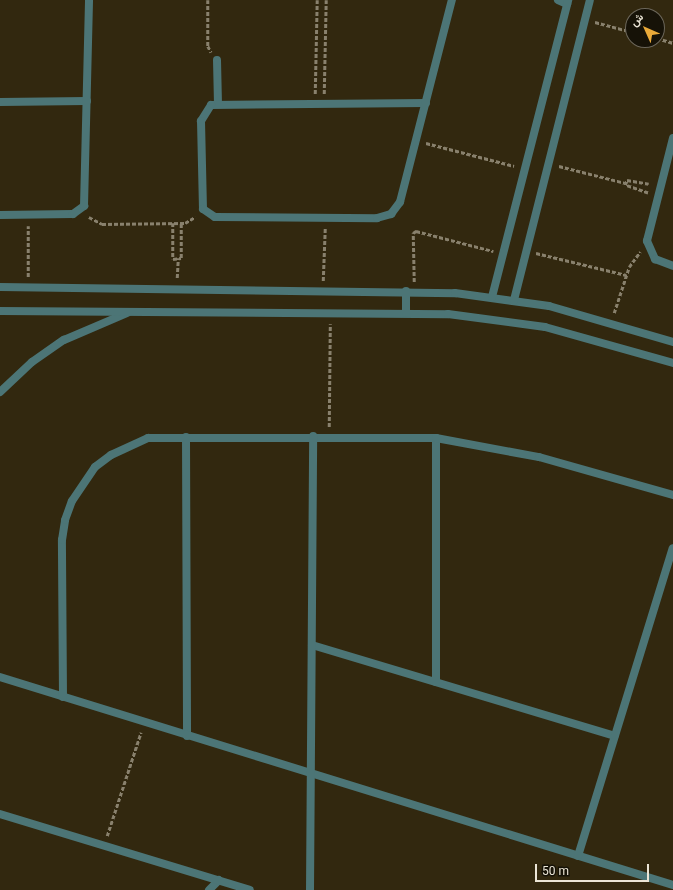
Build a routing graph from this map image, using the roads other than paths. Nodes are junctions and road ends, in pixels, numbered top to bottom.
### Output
1 (89, 0) edge
2 (452, 0) edge
3 (558, 0) edge
4 (590, 0) edge
5 (567, 2) edge
6 (217, 60) road end
7 (87, 101) junction
8 (0, 102) edge
9 (426, 102) junction
10 (218, 103) junction
11 (673, 138) edge
12 (672, 148) edge
13 (0, 215) edge
14 (673, 266) edge
15 (0, 287) edge
16 (411, 291) junction
17 (492, 297) junction
18 (514, 300) junction
19 (135, 310) junction
20 (0, 311) edge
21 (406, 313) junction
22 (673, 342) edge
23 (673, 363) edge
24 (0, 392) edge
25 (313, 436) junction
26 (186, 437) junction
27 (436, 438) junction
28 (673, 495) edge
29 (673, 548) edge
30 (312, 645) junction
31 (0, 677) edge
32 (436, 682) junction
33 (63, 697) junction
34 (187, 736) junction
35 (615, 736) junction
36 (312, 775) junction
37 (0, 814) edge
38 (578, 856) junction
39 (219, 880) junction
40 (673, 885) edge
41 (209, 890) edge
42 (250, 890) edge
43 (310, 890) edge

1 - 7 street
2 - 9 street
3 - 5 street
4 - 18 street
5 - 17 street
6 - 10 street
7 - 8 street
7 - 13 street
9 - 10 street
9 - 10 street
11 - 12 street
12 - 14 street
15 - 16 street
16 - 17 street
16 - 21 street
17 - 18 street
18 - 22 street
19 - 20 street
19 - 21 street
19 - 24 street
21 - 23 street
25 - 26 street
25 - 27 street
25 - 30 street
26 - 33 street
26 - 34 street
27 - 28 street
27 - 32 street
29 - 35 street
30 - 32 street
30 - 36 street
31 - 33 street
32 - 35 street
33 - 34 street
34 - 36 street
35 - 38 street
36 - 38 street
36 - 43 street
37 - 39 street
38 - 40 street
39 - 41 street
39 - 42 street

